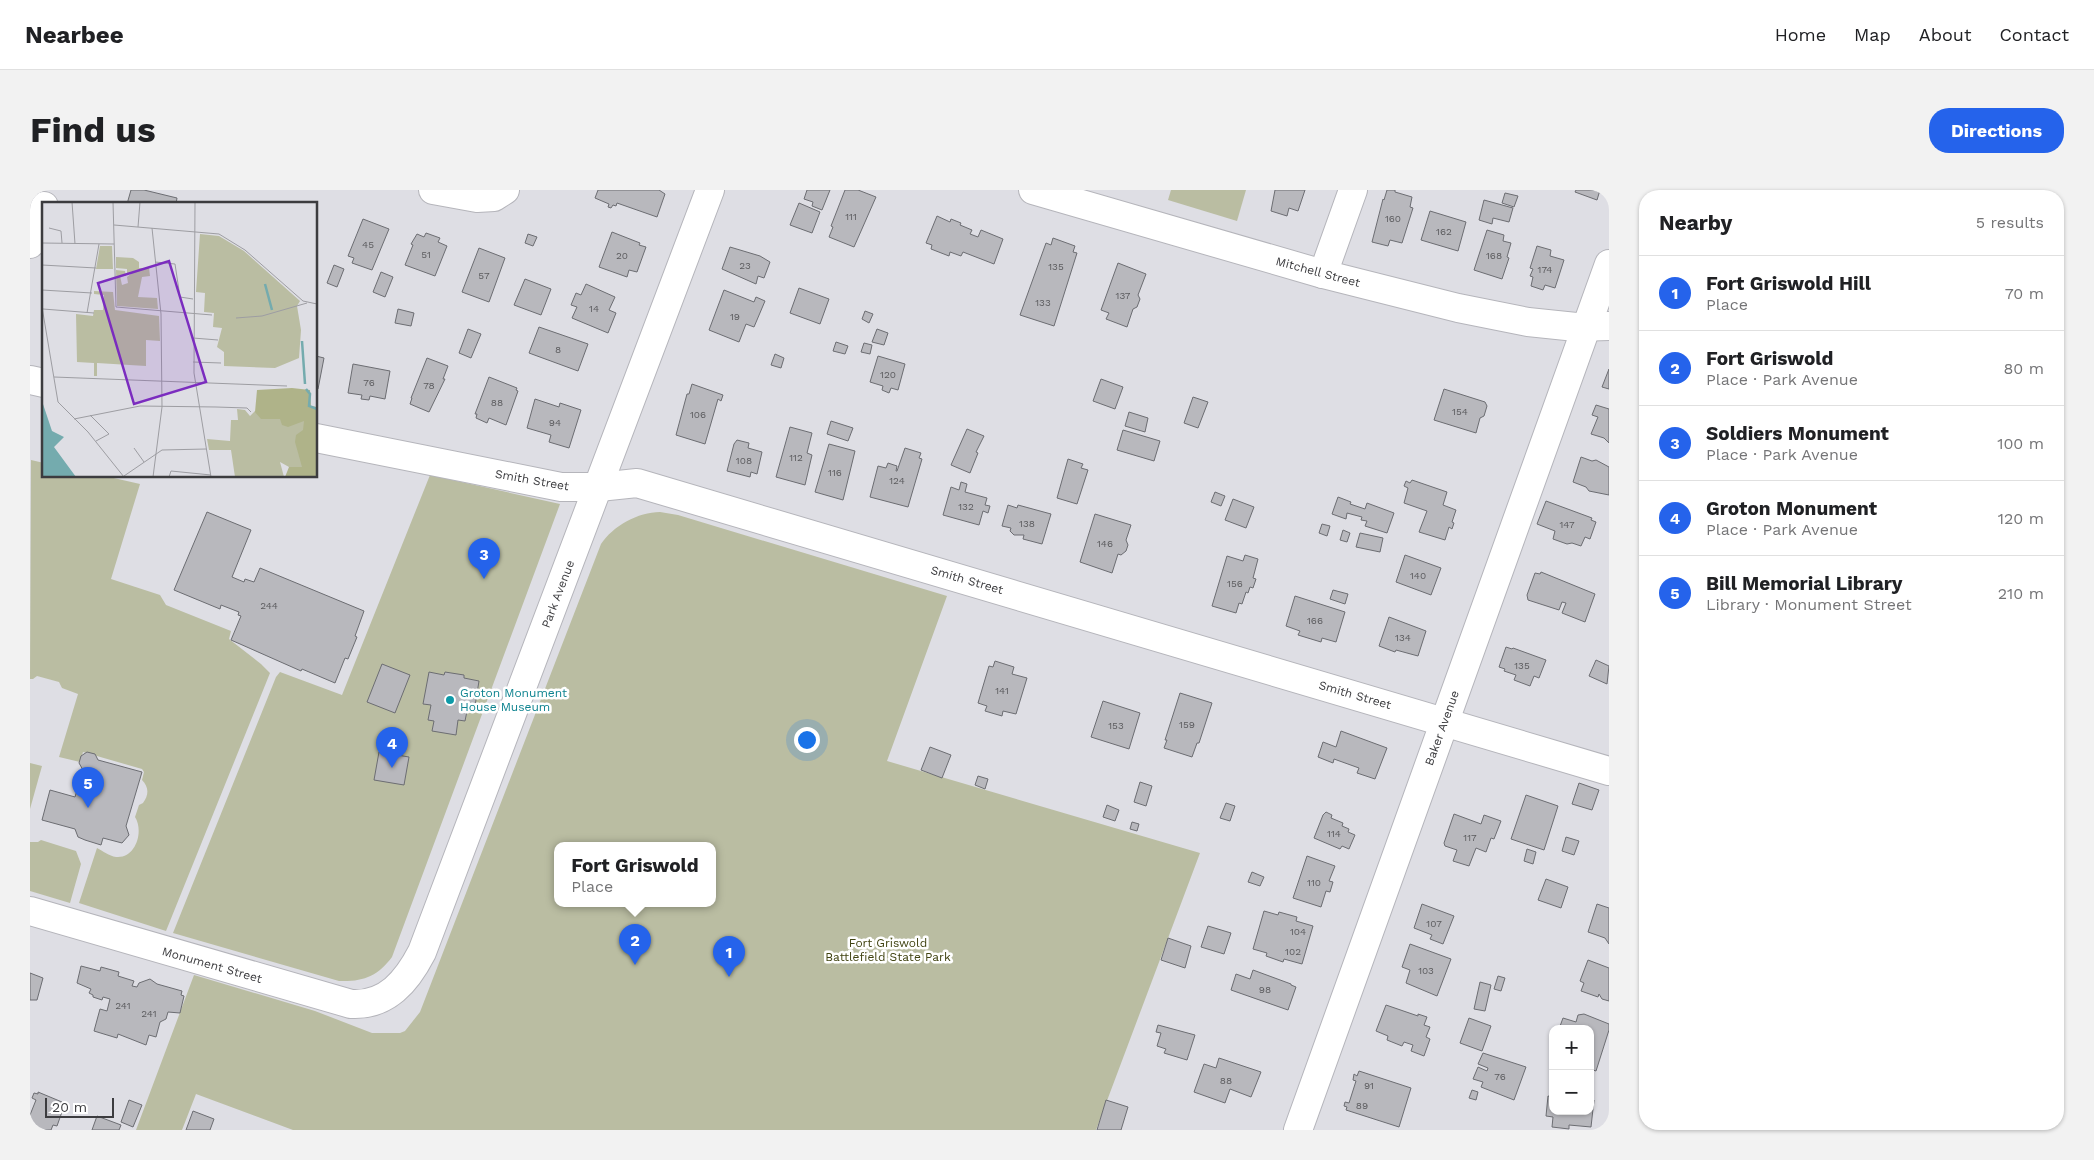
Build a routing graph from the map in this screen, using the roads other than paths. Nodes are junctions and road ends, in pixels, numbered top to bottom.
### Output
1 (49, 190) edge
2 (432, 190) edge
3 (505, 190) edge
4 (710, 190) edge
5 (1035, 190) edge
6 (1353, 190) edge
7 (45, 202) edge
8 (42, 211) edge
9 (30, 244) edge
10 (1609, 264) edge
11 (1323, 274) junction
12 (1598, 326) edge
13 (318, 438) edge
14 (599, 487) junction
15 (1445, 722) junction
16 (1609, 771) edge
17 (30, 911) edge
18 (393, 992) joint
19 (1298, 1130) edge

1 - 7 street
2 - 3 street
4 - 14 street, Park Avenue
5 - 11 street, Mitchell Street
6 - 11 street
8 - 9 street
10 - 12 street, Baker Avenue
11 - 12 street, Mitchell Street
12 - 15 street, Baker Avenue
13 - 14 street, Smith Street
14 - 15 street, Smith Street
14 - 18 street, Park Avenue
15 - 16 street, Smith Street
15 - 19 street, Baker Avenue
17 - 18 street, Monument Street

